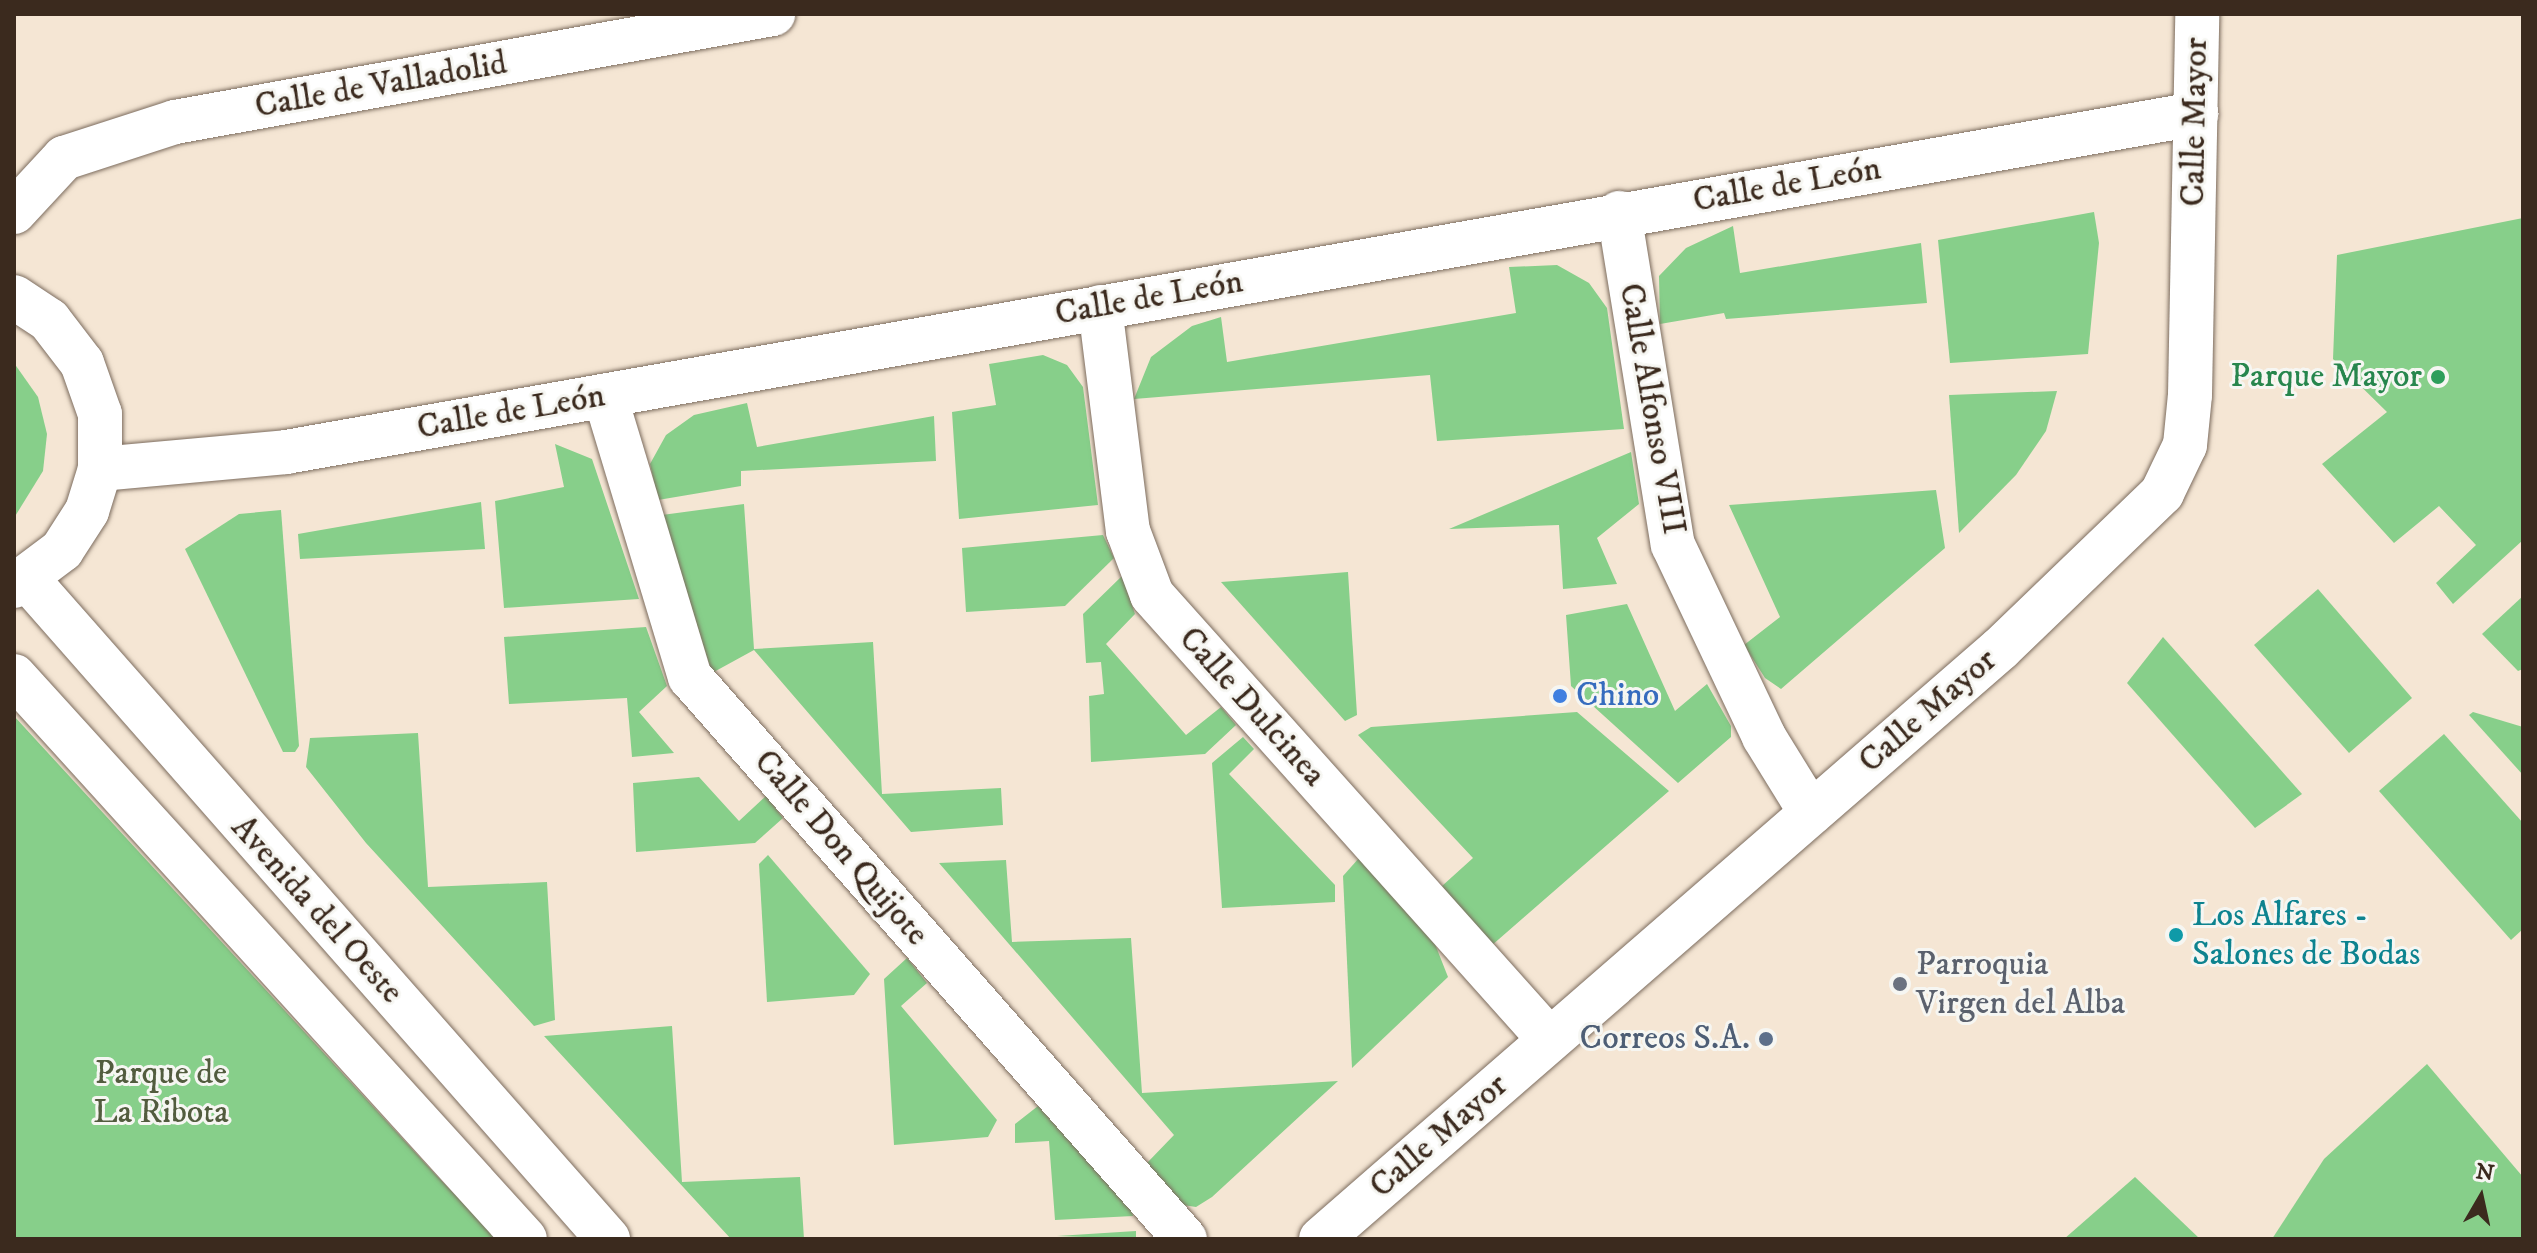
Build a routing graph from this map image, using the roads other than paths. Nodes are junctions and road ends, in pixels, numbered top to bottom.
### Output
1 (773, 14) edge
2 (2197, 14) edge
3 (2196, 114) junction
4 (14, 212) edge
5 (1619, 213) junction
6 (14, 297) edge
7 (1100, 307) junction
8 (605, 396) junction
9 (100, 469) junction
10 (21, 583) edge
11 (14, 676) edge
12 (1811, 813) junction
13 (1549, 1039) junction
14 (525, 1239) edge
15 (608, 1239) edge
16 (1185, 1239) edge
17 (1321, 1239) edge

1 - 4 street, Calle de Valladolid
2 - 3 street, Calle Mayor
3 - 5 street, Calle de León
3 - 12 street, Calle Mayor
5 - 7 street, Calle de León
5 - 12 street, Calle Alfonso VIII
6 - 9 street
7 - 8 street, Calle de León
7 - 13 street, Calle Dulcinea
8 - 9 street, Calle de León
8 - 16 street, Calle Don Quijote
9 - 10 street
10 - 15 street, Avenida del Oeste
11 - 14 street, Avenida del Oeste
12 - 13 street, Calle Mayor
13 - 17 street, Calle Mayor

